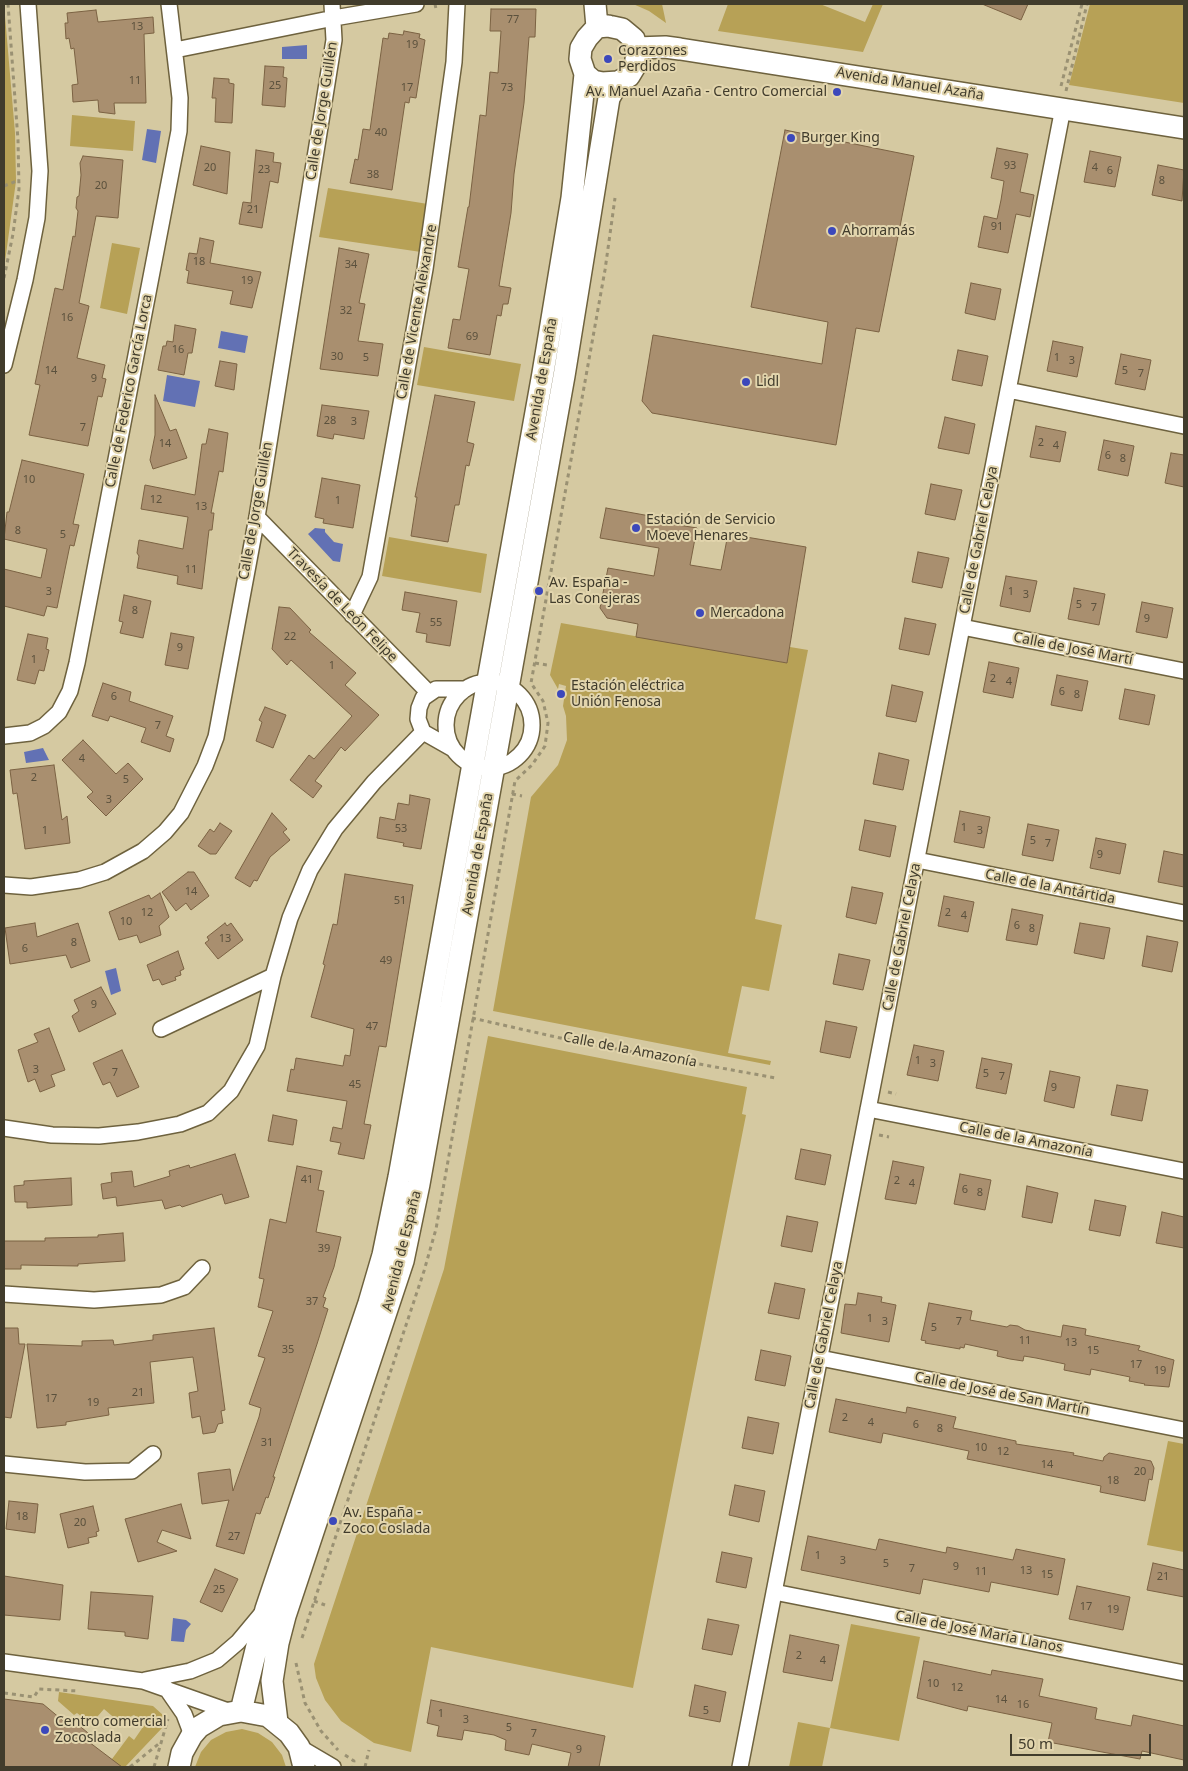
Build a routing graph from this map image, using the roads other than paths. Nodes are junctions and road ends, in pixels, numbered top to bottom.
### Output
1 (28, 4) edge
2 (169, 4) edge
3 (416, 4) edge
4 (457, 4) edge
5 (595, 4) edge
6 (333, 11) edge
7 (598, 27) junction
8 (636, 48) junction
9 (175, 50) junction
10 (585, 74) junction
11 (618, 82) junction
12 (1064, 102) junction
13 (1184, 128) edge
14 (4, 365) edge
15 (1008, 390) junction
16 (1184, 426) edge
17 (257, 517) junction
18 (352, 615) junction
19 (962, 627) junction
20 (1184, 671) edge
21 (498, 684) junction
22 (466, 689) junction
23 (428, 692) junction
24 (424, 732) junction
25 (4, 736) edge
26 (454, 749) junction
27 (483, 767) junction
28 (917, 860) junction
29 (4, 885) edge
30 (1184, 913) edge
31 (273, 976) junction
32 (161, 1029) dead end
33 (868, 1108) junction
34 (4, 1128) edge
35 (1184, 1171) edge
36 (202, 1268) dead end
37 (4, 1294) edge
38 (820, 1358) junction
39 (1184, 1430) edge
40 (153, 1454) dead end
41 (4, 1464) edge
42 (774, 1592) junction
43 (266, 1609) junction
44 (4, 1662) edge
45 (1184, 1673) edge
46 (143, 1680) junction
47 (166, 1688) junction
48 (236, 1711) junction
49 (277, 1722) junction
50 (192, 1735) junction
51 (303, 1762) edge
52 (179, 1767) edge
53 (333, 1767) edge
54 (740, 1767) edge

1 - 14 street
2 - 9 street, Calle de Federico García Lorca
3 - 6 street
4 - 18 street, Calle de Vicente Aleixandre
5 - 7 street
6 - 9 street
6 - 17 street, Calle de Jorge Guillén
7 - 8 street
7 - 10 street
8 - 11 street
8 - 12 street, Avenida Manuel Azaña
9 - 25 street, Calle de Federico García Lorca
10 - 11 street
10 - 21 street, Avenida de España
11 - 21 street, Avenida de España
12 - 13 street, Avenida Manuel Azaña
12 - 15 street, Calle de Gabriel Celaya
15 - 16 street
15 - 19 street, Calle de Gabriel Celaya
17 - 18 street, Travesía de León Felipe
17 - 29 street, Calle de Jorge Guillén
18 - 23 street, Travesía de León Felipe
19 - 20 street, Calle de José Martí
19 - 28 street, Calle de Gabriel Celaya
21 - 22 street
21 - 27 street, Avenida de España
21 - 27 street
22 - 23 street
22 - 26 street
23 - 24 street
24 - 26 street
24 - 31 street
26 - 27 street
27 - 43 street, Avenida de España
27 - 49 street, Avenida de España
28 - 30 street, Calle de la Antártida
28 - 33 street, Calle de Gabriel Celaya
31 - 32 street
31 - 34 street
33 - 35 street, Calle de la Amazonía
33 - 38 street, Calle de Gabriel Celaya
36 - 37 street
38 - 39 street, Calle de José de San Martín
38 - 42 street, Calle de Gabriel Celaya
40 - 41 street
42 - 45 street, Calle de José María Llanos
42 - 54 street, Calle de Gabriel Celaya
43 - 46 street, Avenida de España
43 - 48 street, Avenida de España
44 - 46 street
46 - 47 street
47 - 48 street
47 - 50 street
48 - 49 street
48 - 50 street
49 - 51 street
50 - 52 street
51 - 53 street

